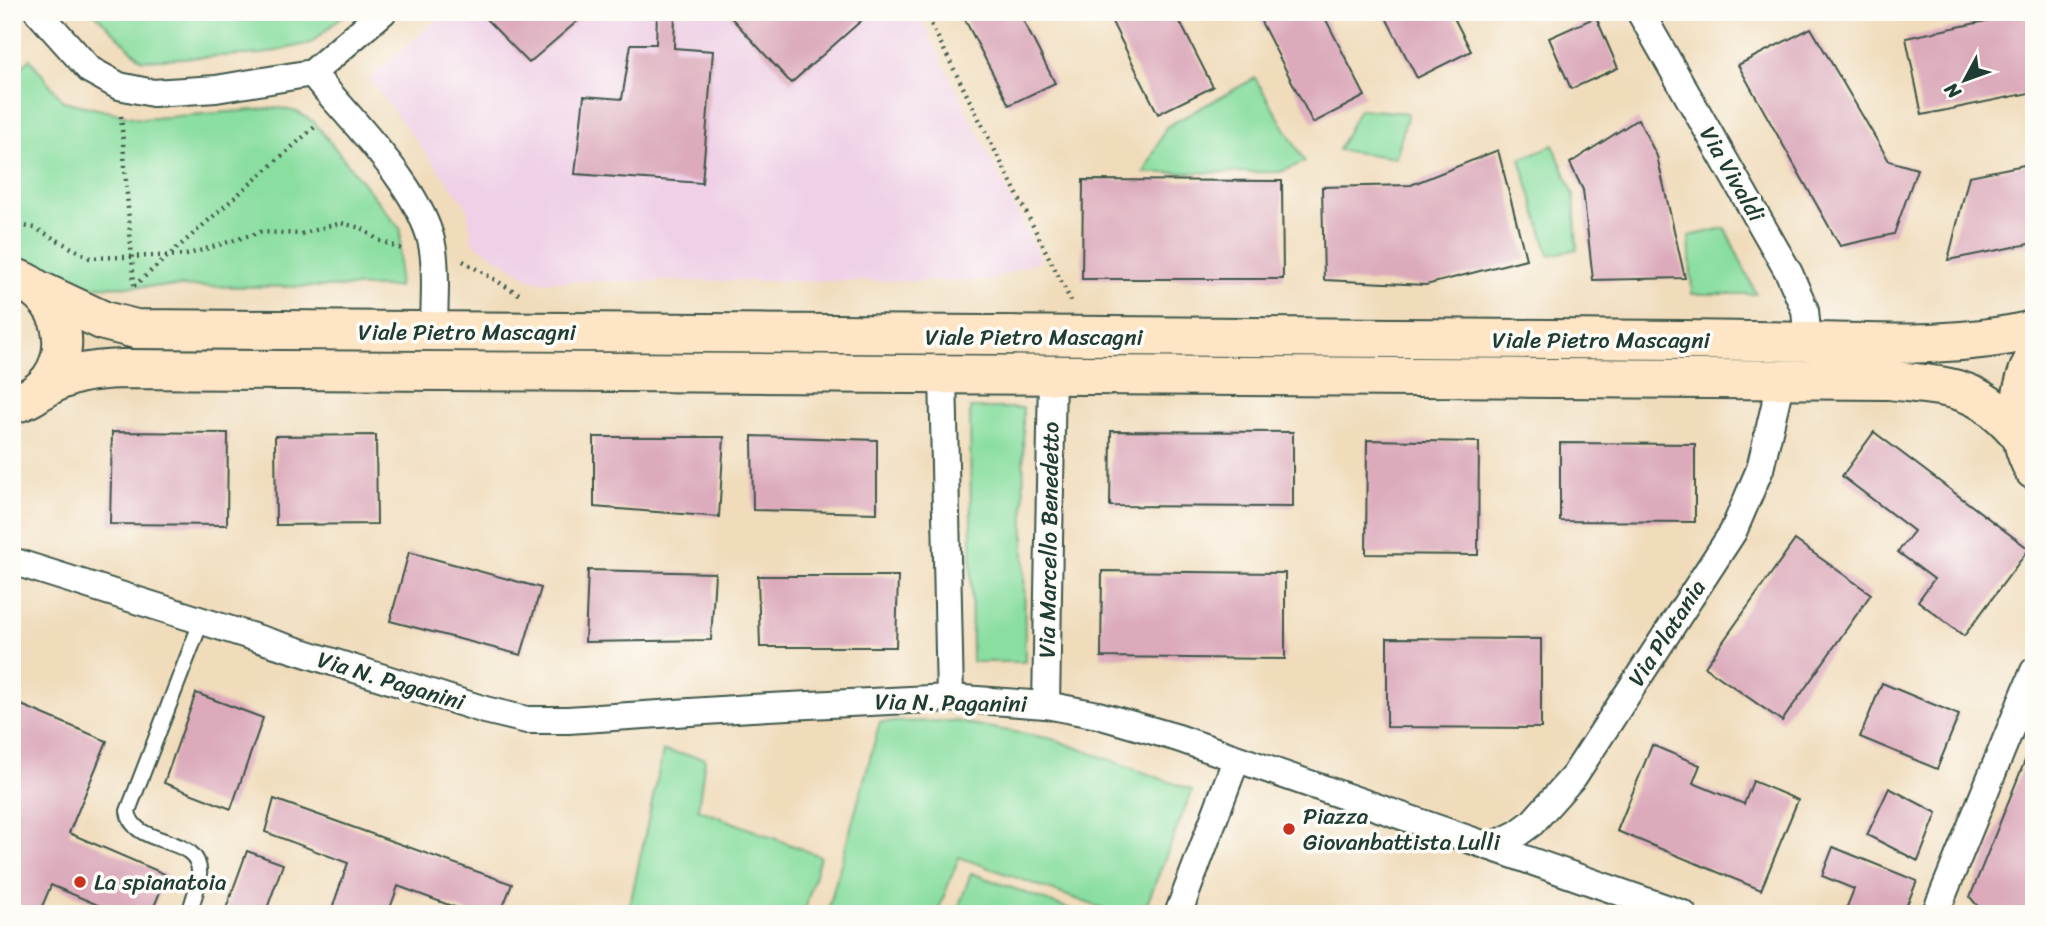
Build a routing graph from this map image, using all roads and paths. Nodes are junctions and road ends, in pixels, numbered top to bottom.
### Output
1 (38, 12) edge
2 (383, 12) edge
3 (925, 12) edge
4 (1640, 12) edge
5 (312, 73) junction
6 (119, 86) junction
7 (338, 107) junction
8 (12, 224) edge
9 (433, 250) junction
10 (166, 256) junction
11 (131, 257) junction
12 (26, 284) edge
13 (134, 286) junction
14 (135, 297) dead end
15 (1073, 306) dead end
16 (2034, 330) edge
17 (434, 331) junction
18 (1808, 342) junction
19 (2034, 359) edge
20 (943, 373) junction
21 (1052, 375) junction
22 (1781, 380) junction
23 (22, 401) edge
24 (2027, 453) edge
25 (12, 561) edge
26 (201, 622) junction
27 (2034, 671) edge
28 (950, 698) junction
29 (1046, 705) junction
30 (1236, 760) junction
31 (1491, 847) junction
32 (189, 914) edge
33 (1178, 914) edge
34 (1683, 914) edge
35 (1935, 914) edge

1 - 6 street
2 - 5 street
3 - 15 path
4 - 18 street, Via Vivaldi
5 - 6 street
5 - 7 street
6 - 11 path
7 - 9 street
7 - 10 path
8 - 11 path
9 - 10 path
9 - 17 street
10 - 11 path
10 - 13 path
11 - 13 path
12 - 17 main road, Viale Pietro Mascagni
12 - 23 main road
13 - 14 path
16 - 18 main road, Viale Pietro Mascagni
17 - 18 main road, Viale Pietro Mascagni
19 - 24 main road
20 - 21 main road, Viale Pietro Mascagni
20 - 23 main road, Viale Pietro Mascagni
20 - 28 street
21 - 22 main road, Viale Pietro Mascagni
21 - 29 street, Via Marcello Benedetto
22 - 24 main road, Viale Pietro Mascagni
22 - 31 street, Via Platania
25 - 26 street, Via N. Paganini
26 - 28 street, Via N. Paganini
26 - 32 lane
27 - 35 street
28 - 29 street, Via N. Paganini
29 - 30 street, Via N. Paganini
30 - 31 street, Via N. Paganini
30 - 33 street
31 - 34 street, Via N. Paganini

